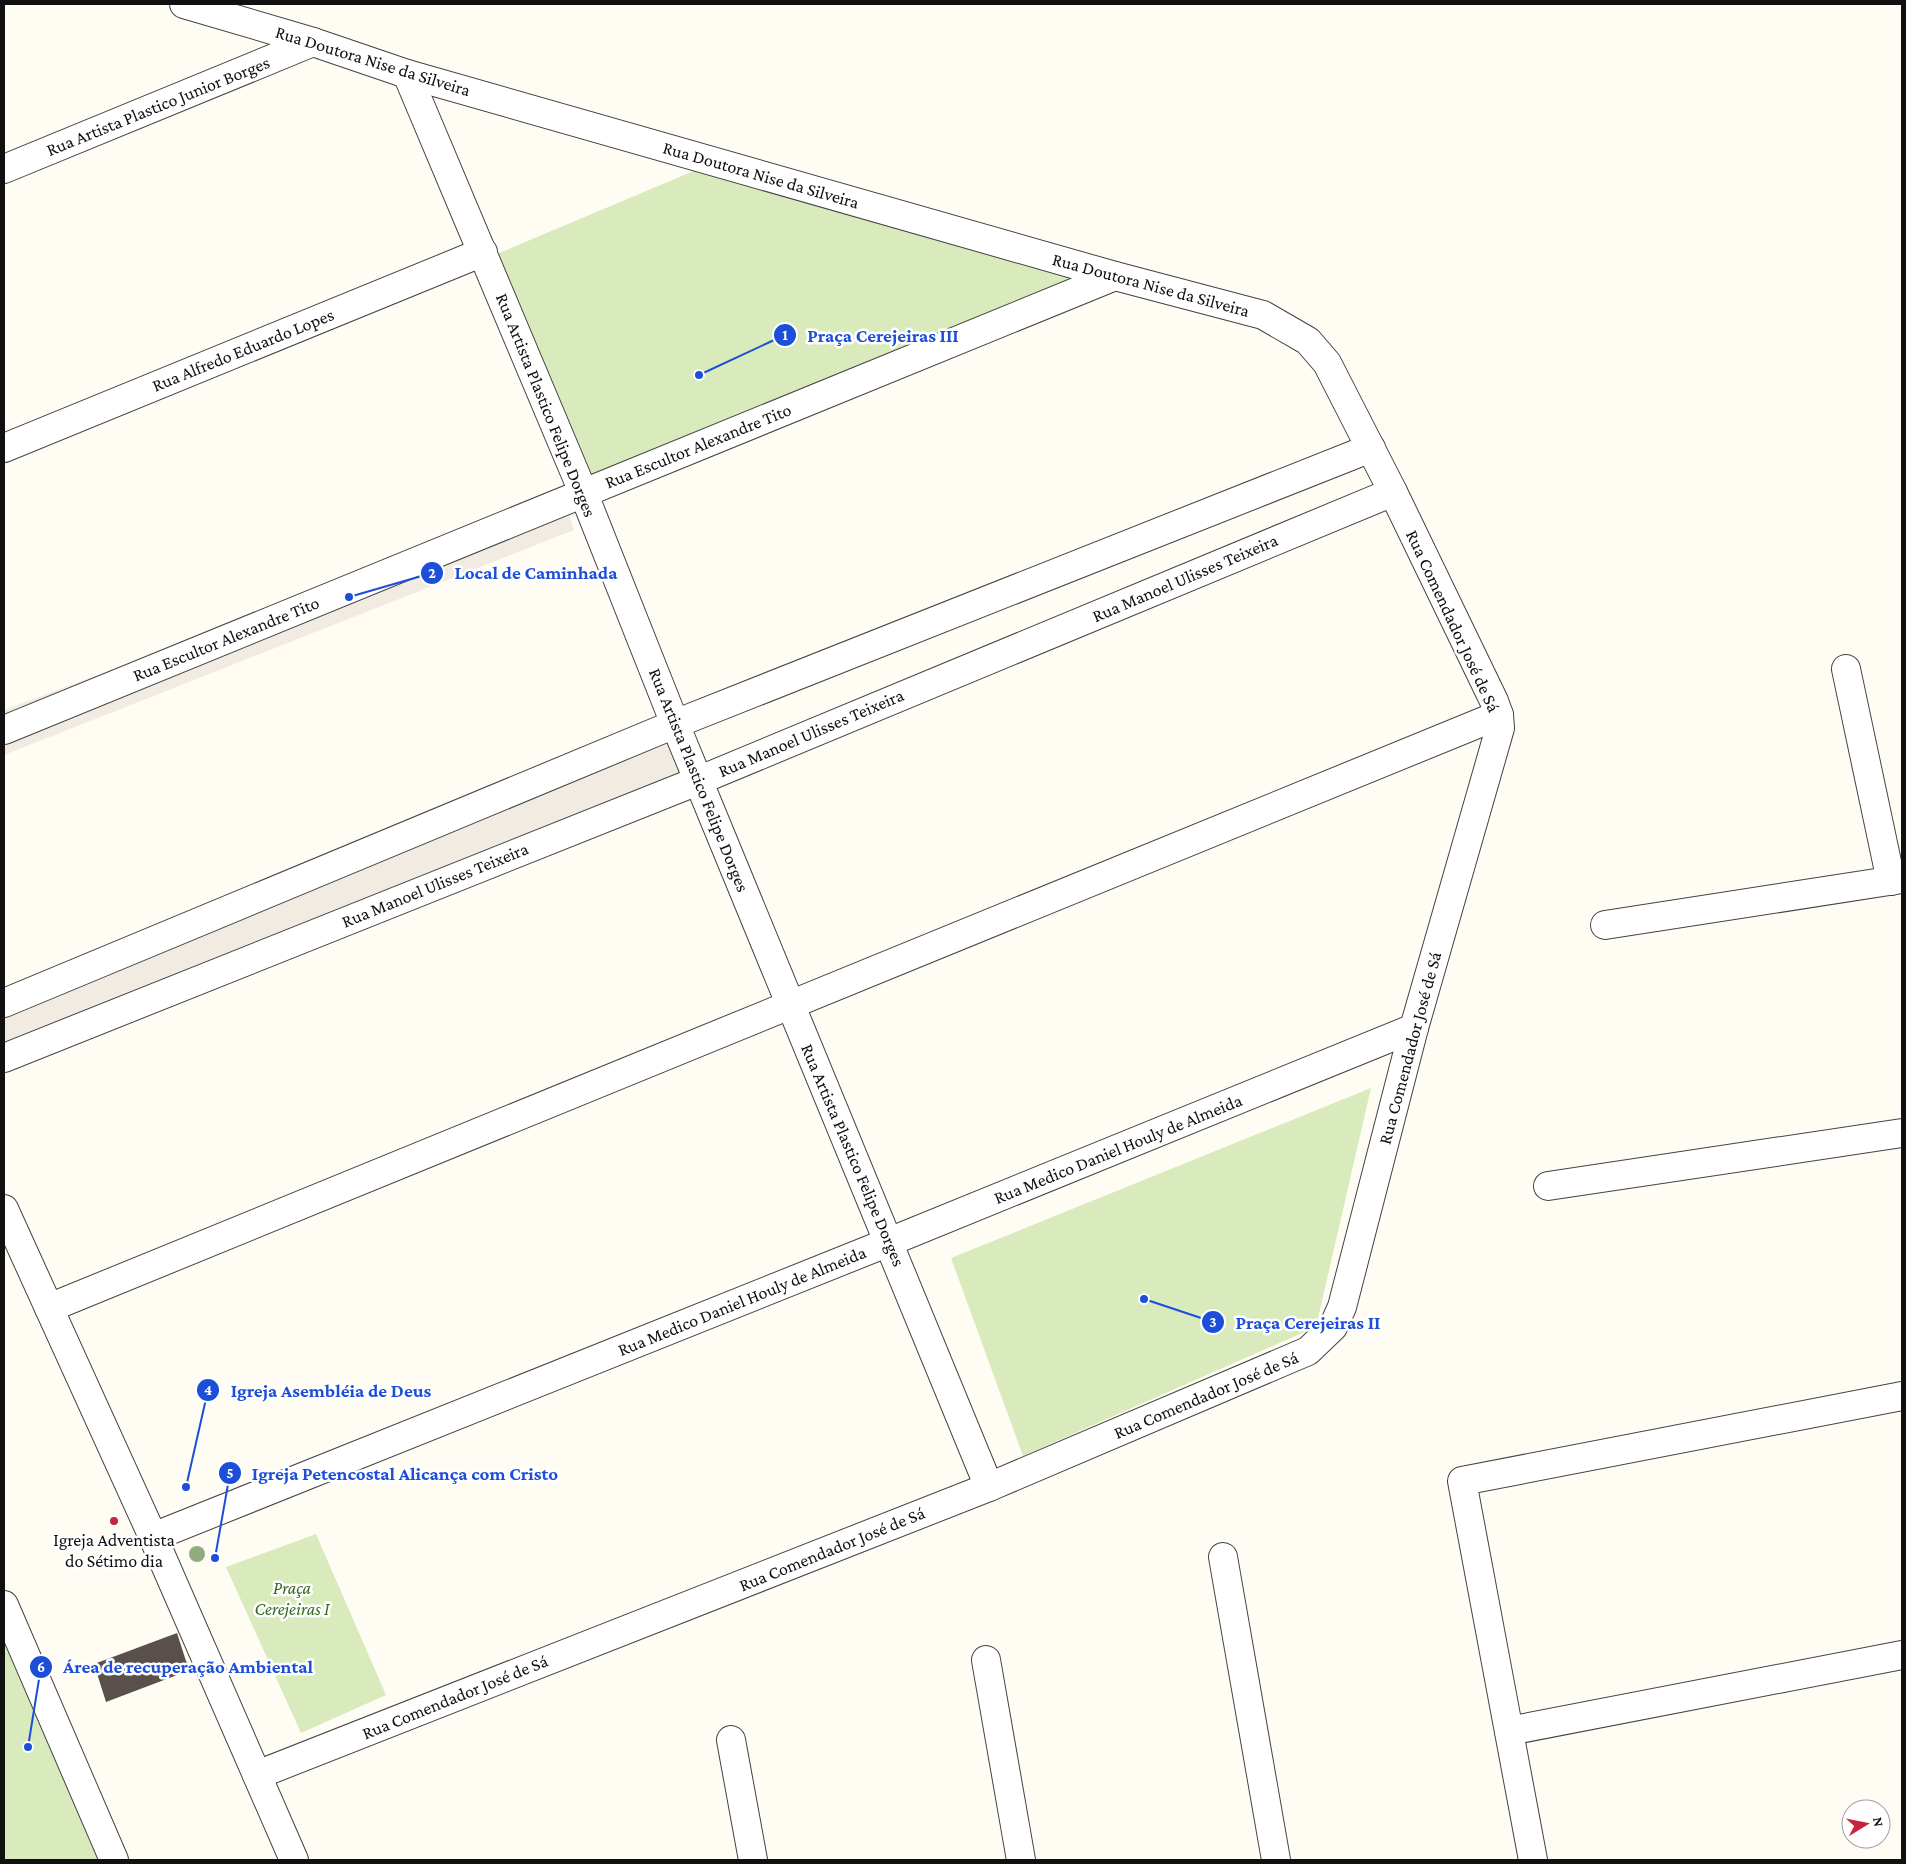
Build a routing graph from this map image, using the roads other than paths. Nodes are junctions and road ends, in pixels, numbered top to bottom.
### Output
1 (184, 4) edge
2 (313, 42) junction
3 (407, 74) junction
4 (4, 169) edge
5 (483, 252) junction
6 (1115, 276) junction
7 (1327, 363) joint
8 (4, 448) edge
9 (1370, 448) junction
10 (582, 492) junction
11 (1393, 492) junction
12 (1846, 670) dead end
13 (1498, 715) junction
14 (675, 724) junction
15 (4, 730) edge
16 (700, 780) junction
17 (1896, 880) edge
18 (1605, 925) dead end
19 (4, 1003) edge
20 (790, 1004) junction
21 (1414, 1028) junction
22 (4, 1058) edge
23 (1902, 1133) edge
24 (1548, 1186) dead end
25 (4, 1209) edge
26 (889, 1242) junction
27 (49, 1308) junction
28 (1902, 1396) edge
29 (988, 1487) junction
30 (153, 1537) junction
31 (1223, 1556) dead end
32 (4, 1605) edge
33 (1902, 1655) edge
34 (986, 1660) dead end
35 (1509, 1731) junction
36 (731, 1740) dead end
37 (257, 1775) junction
38 (114, 1860) edge
39 (294, 1860) edge
40 (753, 1860) edge
41 (1021, 1860) edge
42 (1276, 1860) edge
43 (1533, 1860) edge

1 - 2 street, Rua Doutora Nise da Silveira
2 - 3 street, Rua Doutora Nise da Silveira
2 - 4 street, Rua Artista Plastico Junior Borges
3 - 5 street, Rua Artista Plastico Felipe Dorges
3 - 6 street, Rua Doutora Nise da Silveira
5 - 8 street, Rua Alfredo Eduardo Lopes
5 - 10 street, Rua Artista Plastico Felipe Dorges
6 - 7 street, Rua Doutora Nise da Silveira
6 - 10 street, Rua Escultor Alexandre Tito
7 - 9 street, Rua Comendador José de Sá
9 - 11 street, Rua Comendador José de Sá
9 - 14 street
10 - 14 street, Rua Artista Plastico Felipe Dorges
10 - 15 street, Rua Escultor Alexandre Tito
11 - 13 street, Rua Comendador José de Sá
11 - 16 street, Rua Manoel Ulisses Teixeira
12 - 17 street
13 - 20 street
13 - 21 street, Rua Comendador José de Sá
14 - 16 street, Rua Artista Plastico Felipe Dorges
14 - 19 street
16 - 20 street, Rua Artista Plastico Felipe Dorges
16 - 22 street, Rua Manoel Ulisses Teixeira
17 - 18 street
20 - 26 street, Rua Artista Plastico Felipe Dorges
20 - 27 street
21 - 26 street, Rua Medico Daniel Houly de Almeida
21 - 29 street, Rua Comendador José de Sá
23 - 24 street
25 - 27 street
26 - 29 street, Rua Artista Plastico Felipe Dorges
26 - 30 street, Rua Medico Daniel Houly de Almeida
27 - 30 street
28 - 35 street
29 - 37 street, Rua Comendador José de Sá
30 - 37 street
31 - 42 street
32 - 38 street
33 - 35 street
34 - 41 street
35 - 43 street
36 - 40 street
37 - 39 street

